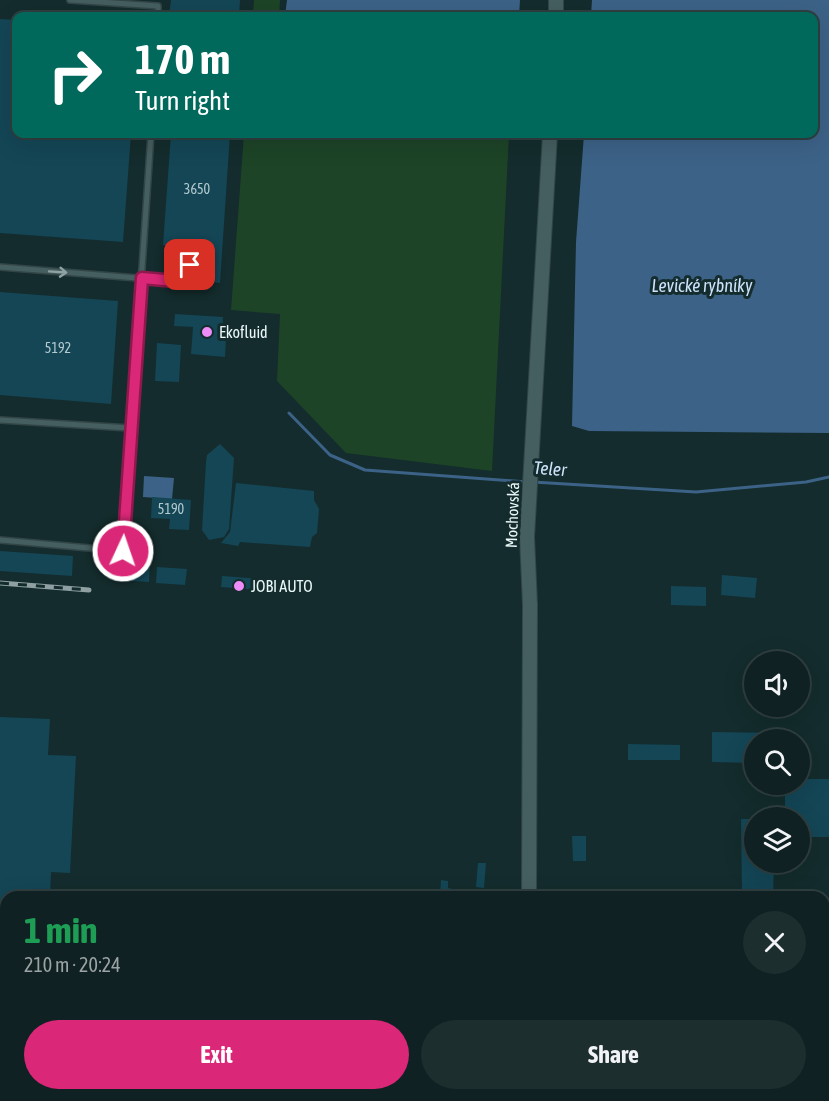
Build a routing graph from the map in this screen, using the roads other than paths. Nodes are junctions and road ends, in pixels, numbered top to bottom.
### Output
1 (70, 0) edge
2 (158, 12) edge
3 (151, 138) edge
4 (550, 138) edge
5 (192, 255) dead end
6 (0, 267) edge
7 (142, 278) junction
8 (0, 420) edge
9 (130, 429) junction
10 (0, 540) edge
11 (529, 891) edge

1 - 2 lane
3 - 7 lane
4 - 11 street, Mochovská
5 - 7 lane
6 -> 7 lane
7 - 9 lane
8 - 9 lane
9 - 10 lane

